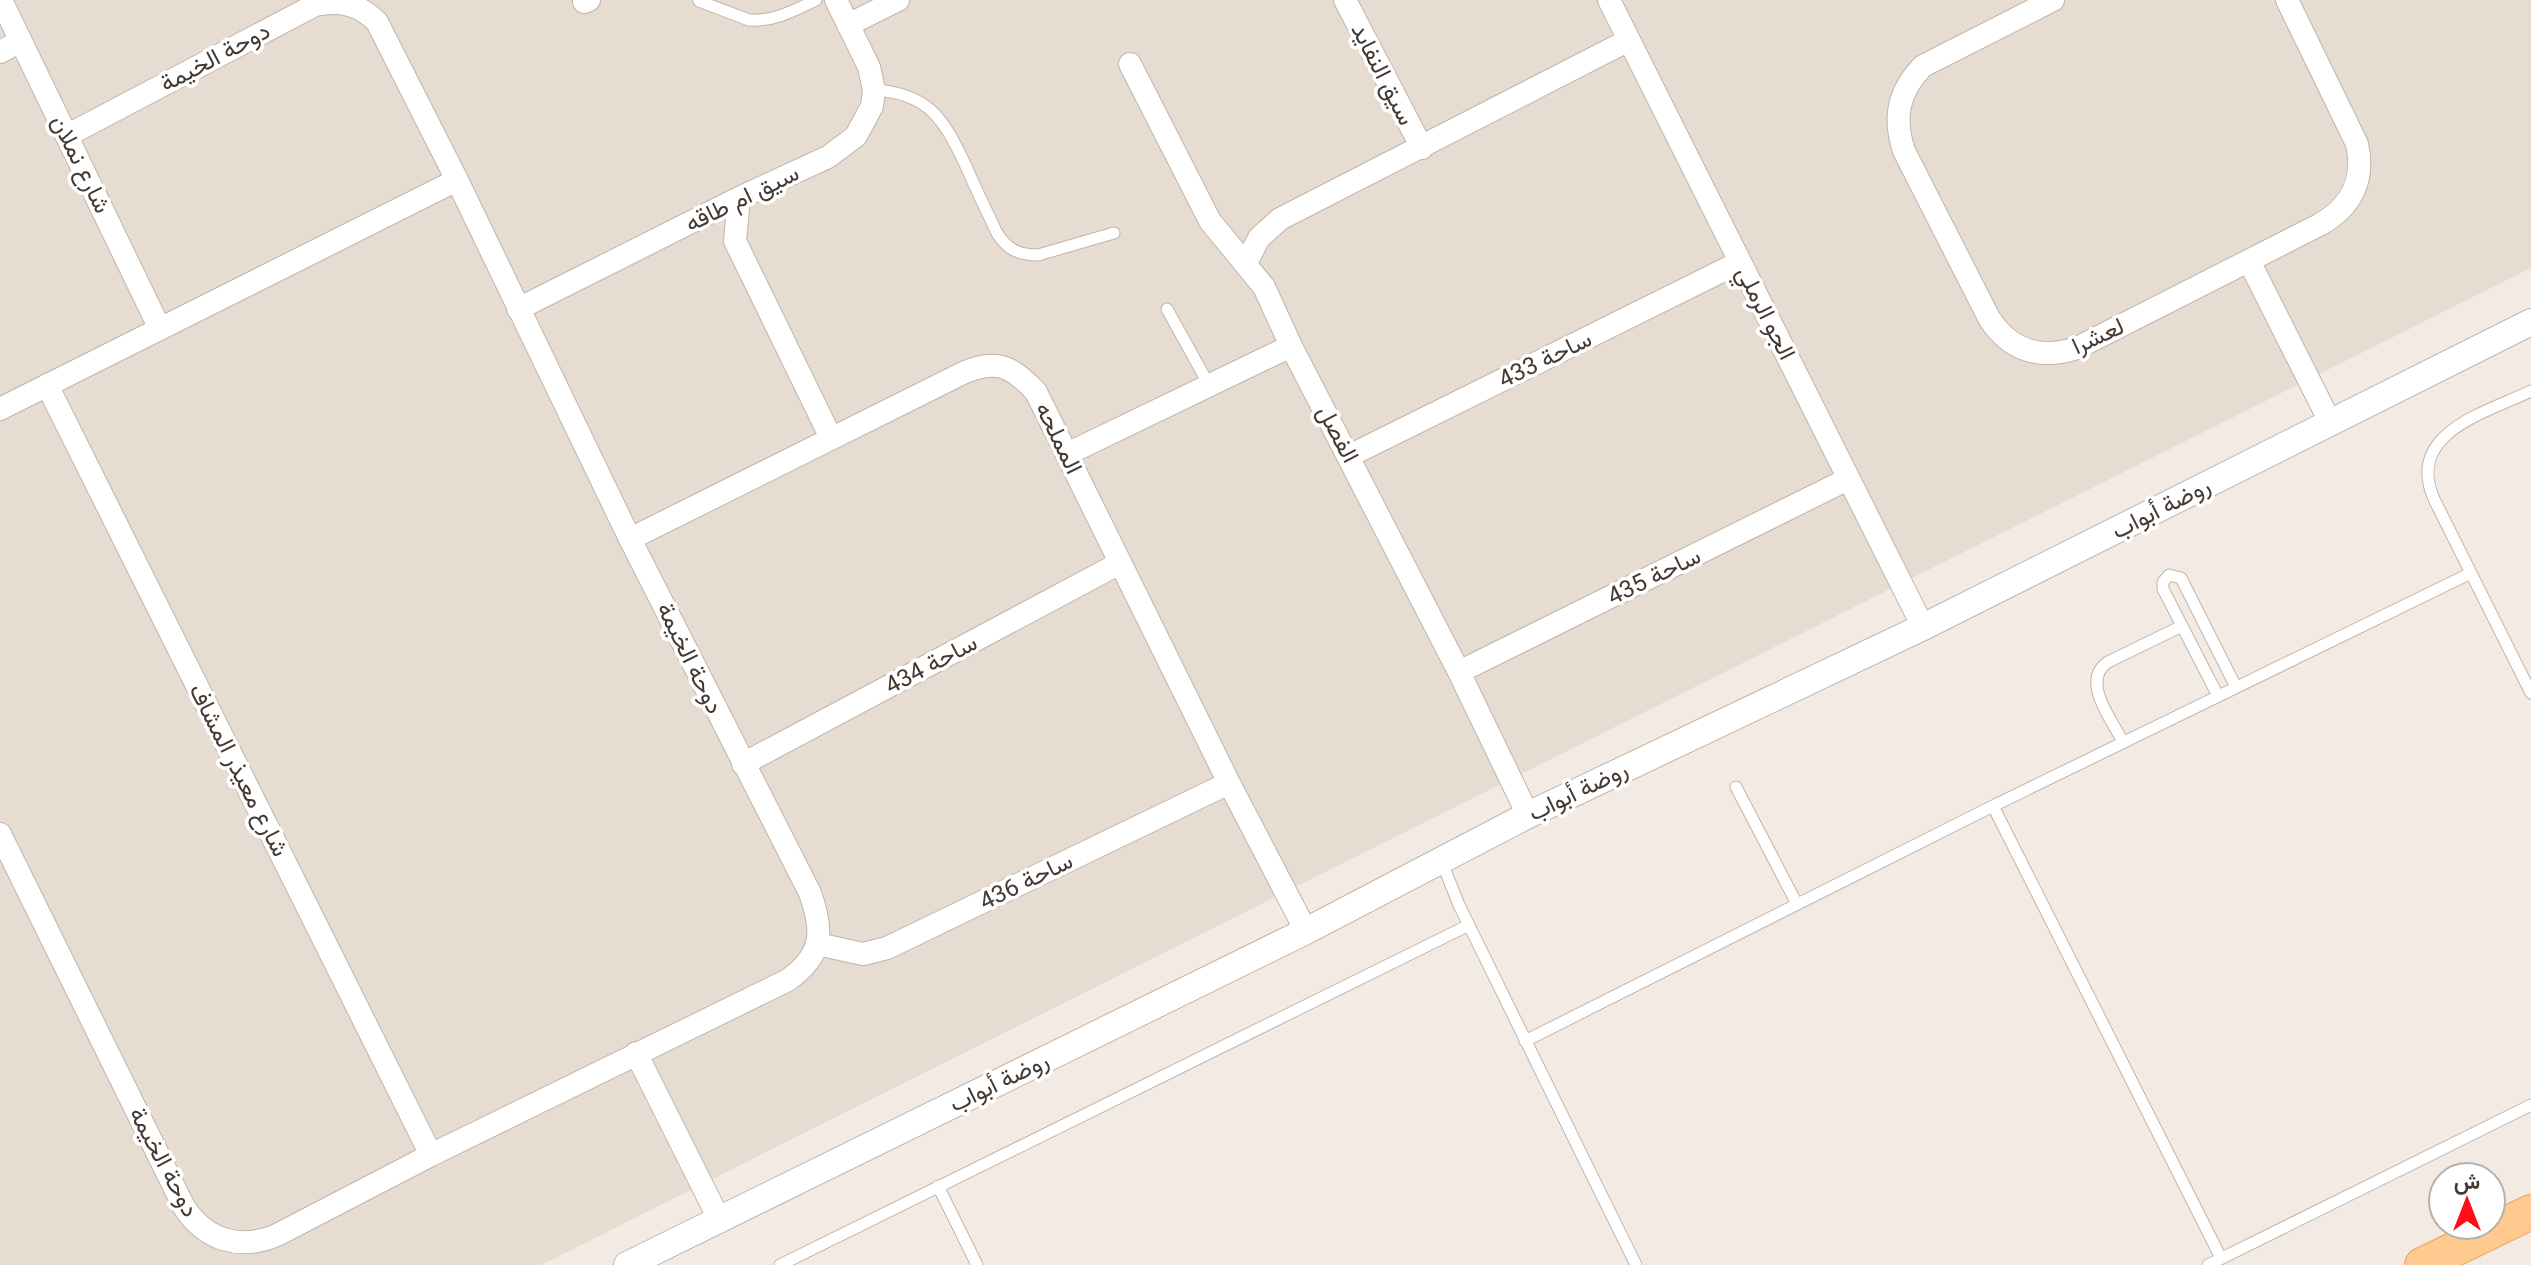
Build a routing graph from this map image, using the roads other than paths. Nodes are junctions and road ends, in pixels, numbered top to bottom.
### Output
1 (1, 0) edge
2 (816, 0) edge
3 (836, 0) edge
4 (898, 0) edge
5 (1345, 0) edge
6 (1609, 0) edge
7 (2053, 0) edge
8 (2287, 0) edge
9 (699, 1) edge
10 (369, 7) edge
11 (848, 25) junction
12 (1629, 40) junction
13 (21, 41) junction
14 (0, 52) edge
15 (1130, 64) dead end
16 (874, 90) junction
17 (68, 135) junction
18 (1422, 148) junction
19 (457, 180) junction
20 (739, 198) junction
21 (692, 221) junction
22 (1114, 233) dead end
23 (735, 241) junction
24 (2249, 261) junction
25 (1740, 262) junction
26 (1246, 263) junction
27 (518, 309) junction
28 (1167, 309) dead end
29 (2531, 322) edge
30 (160, 329) junction
31 (1291, 346) junction
32 (47, 385) junction
33 (1209, 385) junction
34 (2531, 391) edge
35 (0, 409) edge
36 (2330, 422) junction
37 (831, 438) junction
38 (1067, 454) junction
39 (1349, 456) junction
40 (1848, 479) junction
41 (630, 539) junction
42 (1120, 563) junction
43 (2471, 573) junction
44 (2182, 626) junction
45 (1923, 627) junction
46 (1459, 672) junction
47 (2236, 687) junction
48 (2531, 693) edge
49 (2218, 696) junction
50 (2123, 742) junction
51 (743, 764) junction
52 (1229, 783) junction
53 (1736, 787) dead end
54 (1993, 806) junction
55 (1528, 815) junction
56 (0, 834) edge
57 (1441, 860) junction
58 (1797, 904) junction
59 (1469, 925) junction
60 (1306, 931) junction
61 (817, 944) junction
62 (1525, 1041) junction
63 (636, 1053) junction
64 (2531, 1105) edge
65 (431, 1155) junction
66 (938, 1186) junction
67 (2531, 1212) edge
68 (719, 1219) junction
69 (2221, 1258) junction
70 (627, 1265) edge
71 (780, 1265) edge
72 (977, 1265) edge
73 (1636, 1265) edge
74 (2208, 1265) edge
75 (2422, 1265) edge

1 - 13 street, شارع نملان
2 - 9 lane
3 - 11 street
4 - 11 street
5 - 18 street, سيق النفايد
6 - 12 street, الجو الرملي
7 - 24 street, لعشرا
8 - 24 street, لعشرا
10 - 17 street, دوحة الخيمة
10 - 19 street, دوحة الخيمة
11 - 16 street
12 - 18 street
12 - 25 street, الجو الرملي
13 - 14 street
13 - 17 street, شارع نملان
15 - 26 street, الفصل
16 - 20 street, سيق ام طاقه
16 - 22 lane
17 - 30 street, شارع نملان
18 - 26 street
19 - 27 street, دوحة الخيمة
19 - 30 street
20 - 21 street, سيق ام طاقه
20 - 23 street
21 - 23 street
21 - 27 street, سيق ام طاقه
23 - 37 street
24 - 36 street
25 - 39 street, ساحة 433
25 - 40 street, الجو الرملي
26 - 31 street, الفصل
27 - 41 street, دوحة الخيمة
28 - 33 lane
29 - 36 street, روضة أبواب
30 - 32 street
31 - 33 street
31 - 39 street, الفصل
32 - 35 street
32 - 65 street, شارع معيذر المشاف
33 - 38 street
34 - 43 lane
36 - 45 street, روضة أبواب
37 - 38 street, المملحه
37 - 41 street, المملحه
38 - 42 street, المملحه
39 - 46 street, الفصل
40 - 45 street, الجو الرملي
40 - 46 street, ساحة 435
41 - 51 street, دوحة الخيمة
42 - 51 street, ساحة 434
42 - 52 street, المملحه
43 - 47 lane
43 - 48 lane
44 - 47 lane
44 - 49 lane
44 - 50 lane
45 - 55 street, روضة أبواب
46 - 55 street, الفصل
47 - 49 lane
49 - 50 lane
50 - 54 lane
51 - 61 street, دوحة الخيمة
52 - 60 street, المملحه
52 - 61 street, ساحة 436
53 - 58 lane
54 - 58 lane
54 - 69 lane
55 - 57 street, روضة أبواب
56 - 65 street, دوحة الخيمة
57 - 59 lane
57 - 60 street, روضة أبواب
58 - 62 lane
59 - 62 lane
59 - 66 lane
60 - 68 street, روضة أبواب
61 - 63 street, دوحة الخيمة
62 - 73 lane
63 - 65 street, دوحة الخيمة
63 - 68 street
64 - 69 lane
66 - 71 lane
66 - 72 lane
67 - 75 main road
68 - 70 street, روضة أبواب
69 - 74 lane

